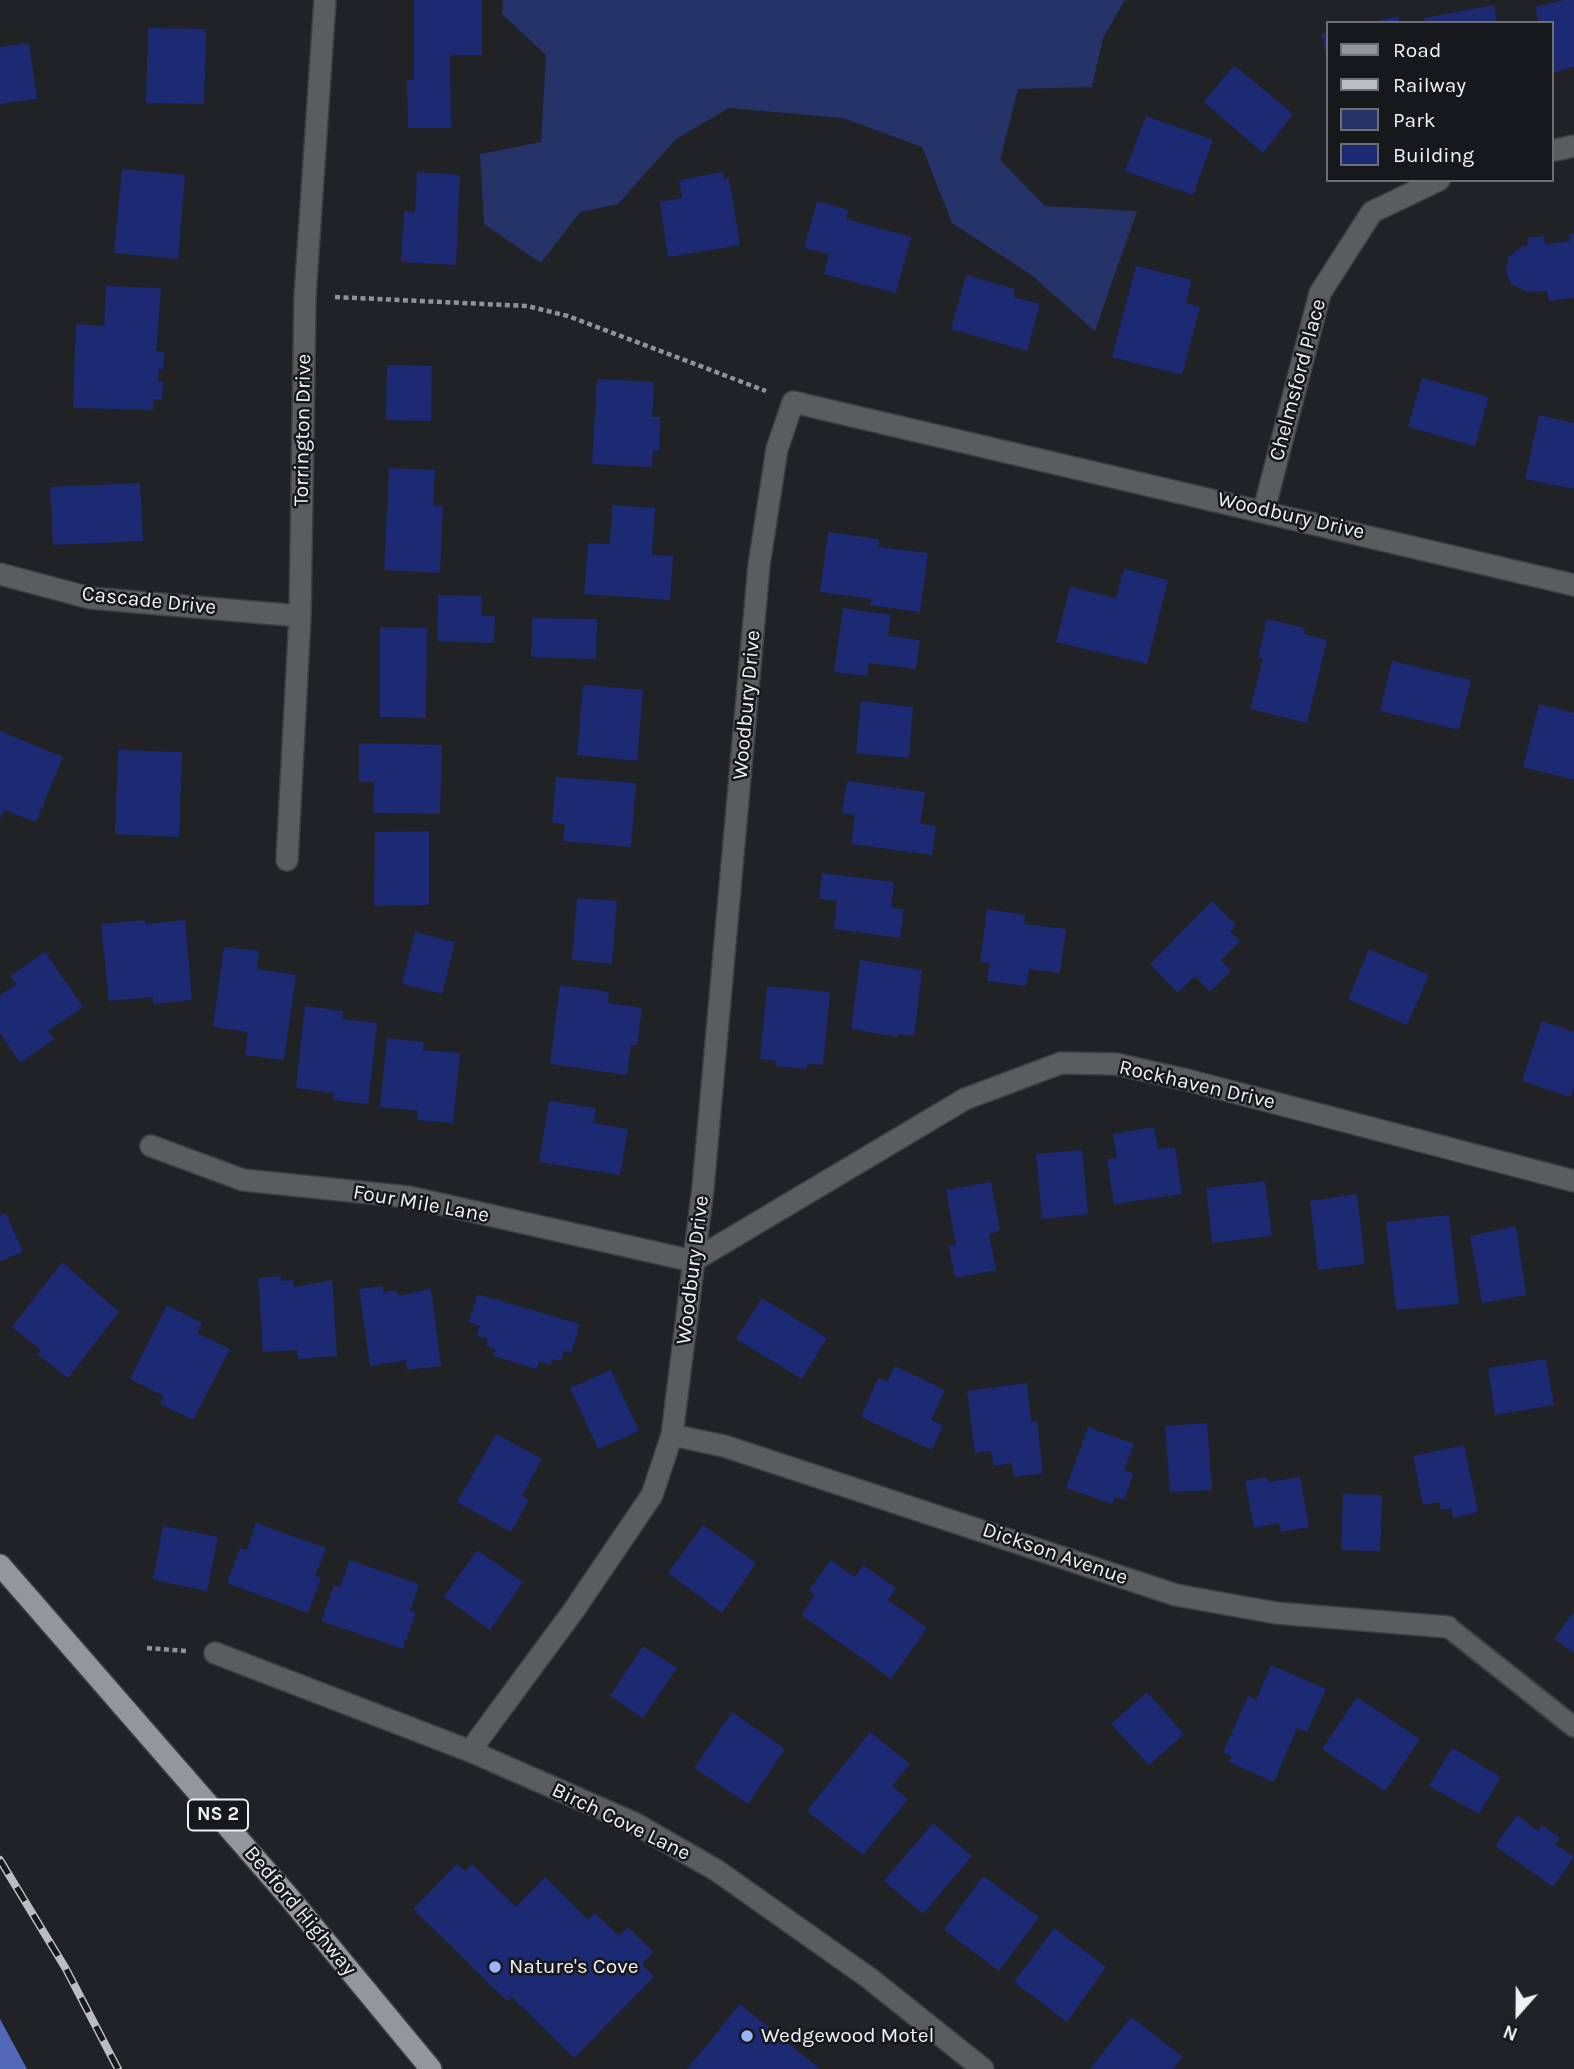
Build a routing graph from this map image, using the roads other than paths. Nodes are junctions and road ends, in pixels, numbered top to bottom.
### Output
1 (325, 0) edge
2 (1574, 146) edge
3 (1553, 151) edge
4 (1434, 182) edge
5 (1264, 510) junction
6 (0, 574) edge
7 (1574, 585) edge
8 (300, 616) junction
9 (288, 860) dead end
10 (151, 1146) dead end
11 (1574, 1181) edge
12 (693, 1261) junction
13 (672, 1435) junction
14 (0, 1565) edge
15 (1448, 1627) joint
16 (215, 1653) road end
17 (1574, 1727) edge
18 (470, 1751) junction
19 (431, 2069) edge
20 (983, 2069) edge

1 - 8 street, Torrington Drive
2 - 3 street
4 - 5 street, Chelmsford Place
5 - 7 street, Woodbury Drive
5 - 12 street, Woodbury Drive
6 - 8 street, Cascade Drive
8 - 9 street, Torrington Drive
10 - 12 street, Four Mile Lane
11 - 12 street, Rockhaven Drive
12 - 13 street, Woodbury Drive
13 - 15 street, Dickson Avenue
13 - 18 street, Woodbury Drive
14 - 19 main road, Bedford Highway / NS 2
15 - 17 lane
16 - 18 street, Birch Cove Lane
18 - 20 street, Birch Cove Lane

